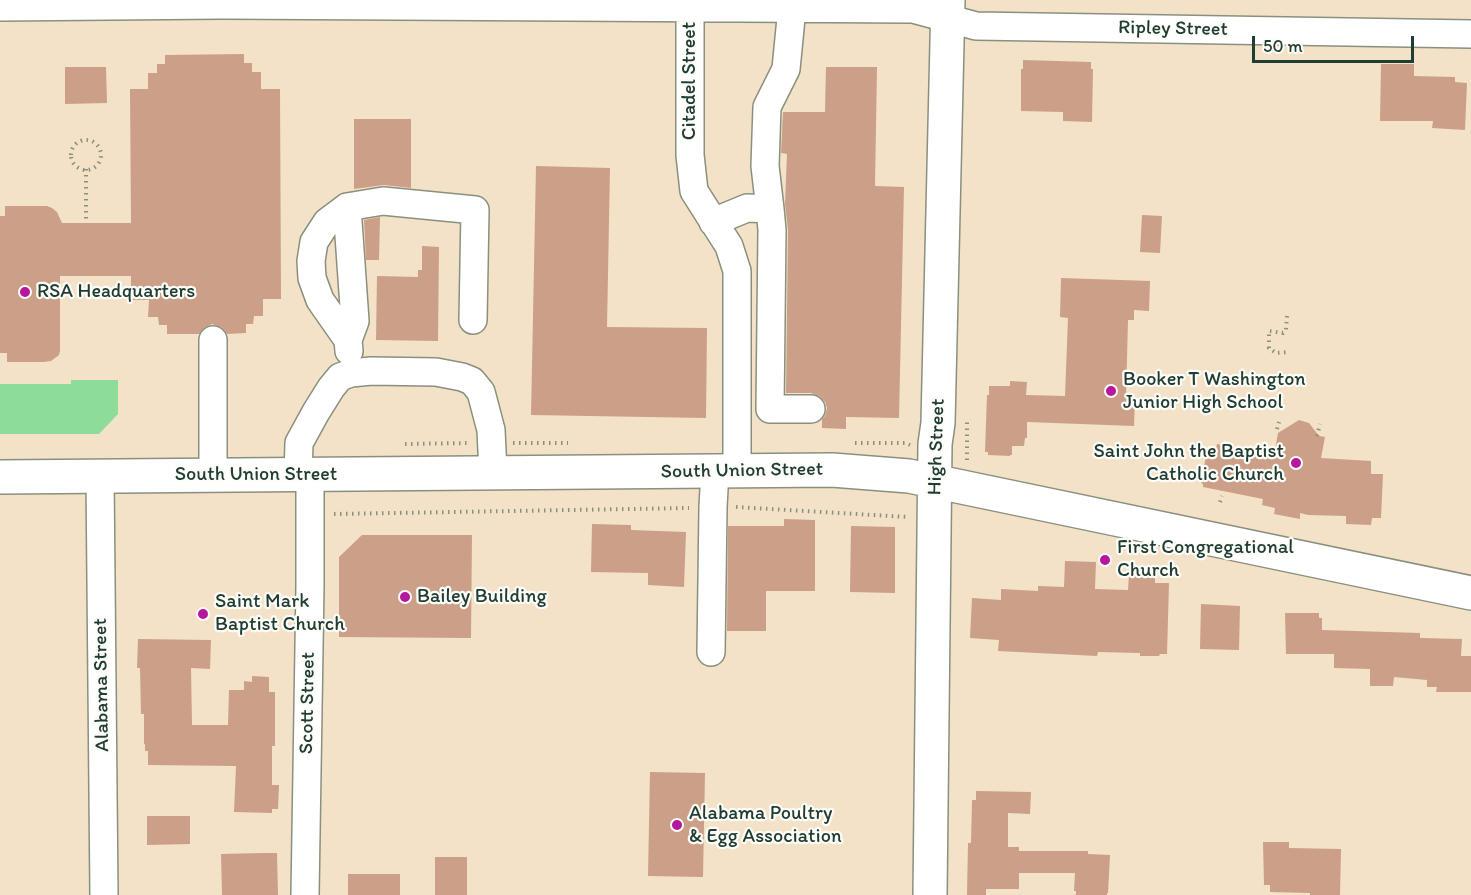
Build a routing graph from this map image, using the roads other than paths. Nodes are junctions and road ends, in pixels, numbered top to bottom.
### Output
1 (39, 3) edge
2 (115, 3) edge
3 (620, 4) edge
4 (720, 4) edge
5 (0, 7) edge
6 (690, 8) junction
7 (792, 8) junction
8 (948, 9) edge
9 (1471, 34) edge
10 (347, 207) junction
11 (770, 209) junction
12 (713, 222) junction
13 (473, 320) dead end
14 (213, 340) dead end
15 (348, 340) junction
16 (351, 373) junction
17 (811, 409) dead end
18 (726, 471) junction
19 (493, 473) junction
20 (213, 475) junction
21 (304, 475) junction
22 (100, 476) junction
23 (0, 477) edge
24 (935, 482) junction
25 (1471, 594) edge
26 (711, 652) dead end
27 (104, 895) edge
28 (305, 895) edge
29 (930, 895) edge

1 - 2 street, Ripley Street
1 - 5 street, Ripley Street
2 - 3 street, Ripley Street
3 - 6 street, Ripley Street
4 - 6 street, Ripley Street
4 - 7 street, Ripley Street
6 - 12 street, Citadel Street
7 - 8 street, Ripley Street
7 - 11 street
8 - 9 street, Ripley Street
8 - 24 main road, High Street
10 - 13 street
10 - 15 street
10 - 15 street
11 - 12 street
11 - 17 street
12 - 18 street, Citadel Street
14 - 20 street
15 - 16 street
16 - 19 street
16 - 21 street, Scott Street
18 - 19 main road, South Union Street
18 - 24 main road, South Union Street
18 - 26 street, Citadel Street
19 - 21 main road, South Union Street
20 - 21 main road, South Union Street
20 - 22 main road, South Union Street
21 - 28 street, Scott Street
22 - 23 main road, South Union Street
22 - 27 street, Alabama Street
24 - 25 main road, South Union Street
24 - 29 main road, High Street

